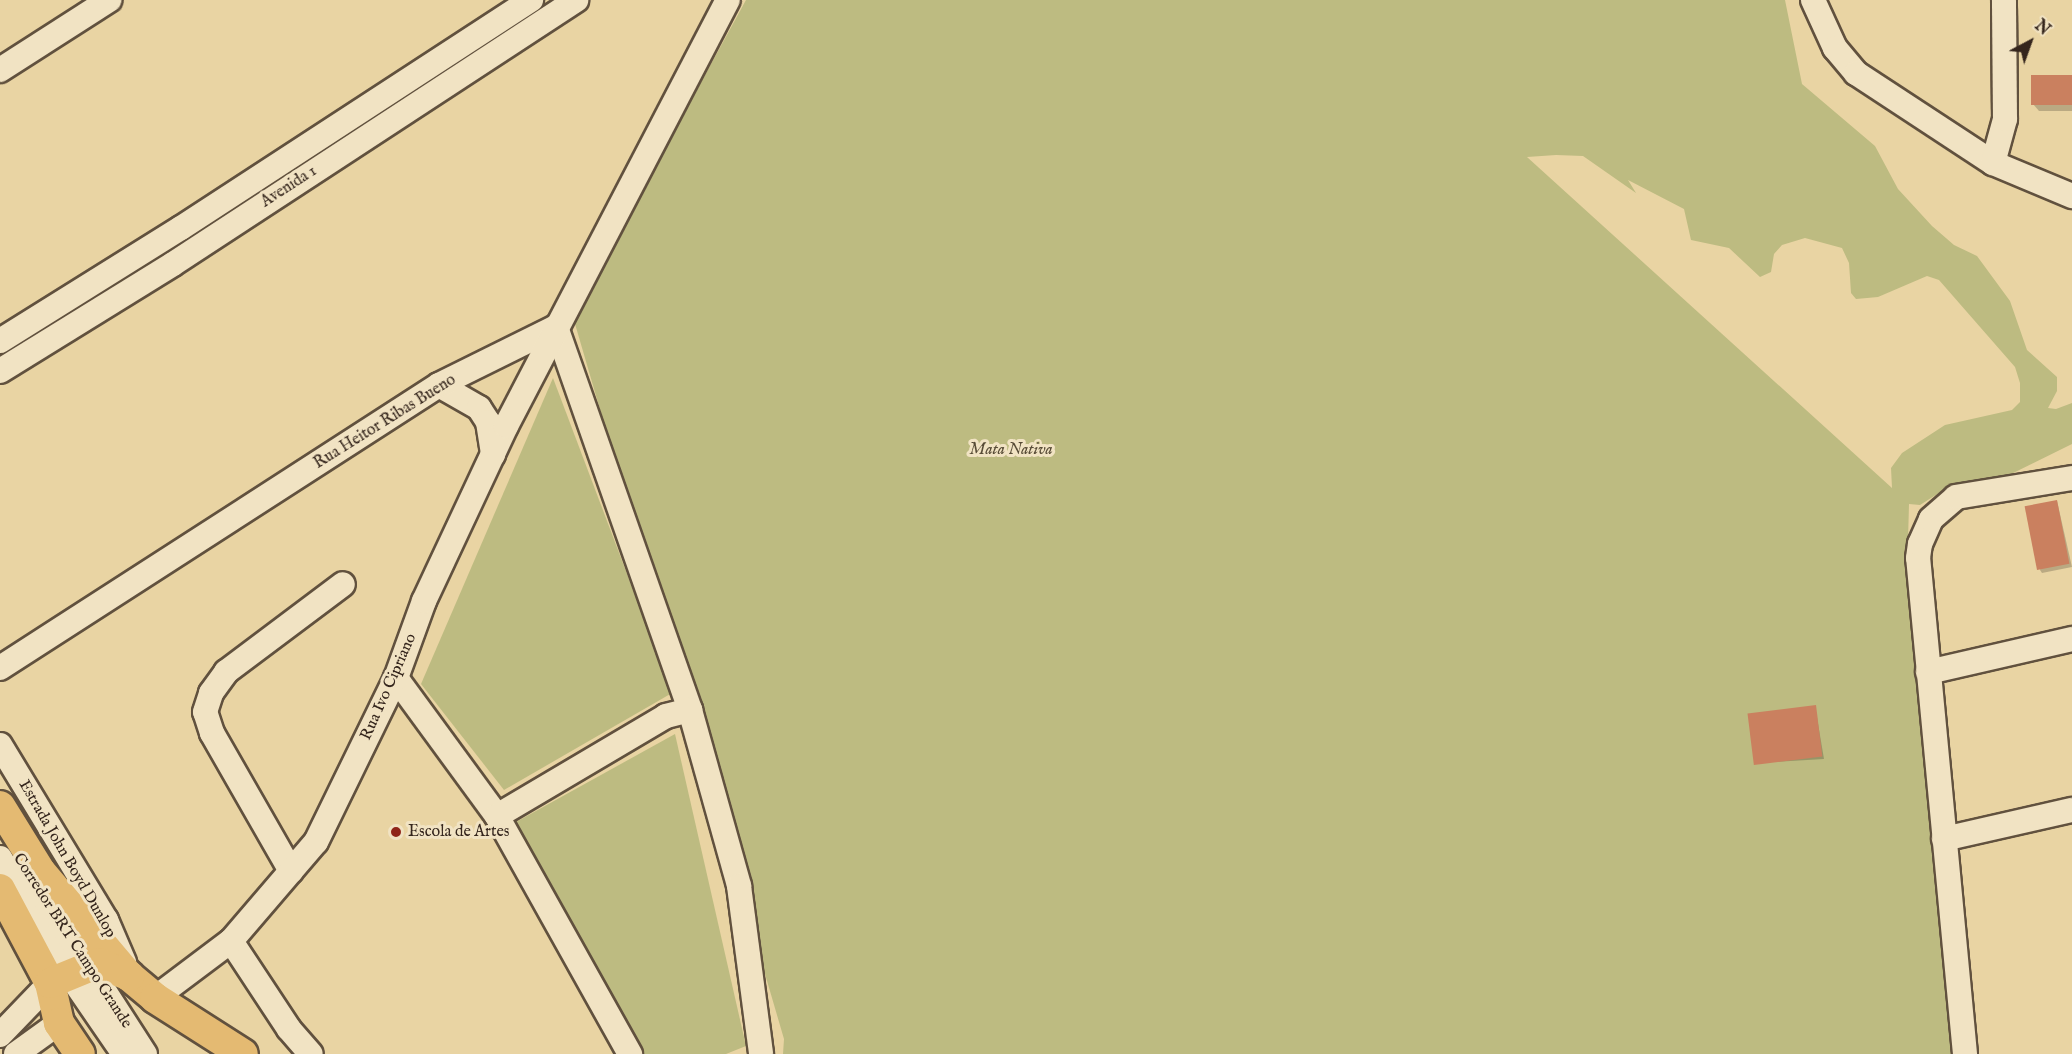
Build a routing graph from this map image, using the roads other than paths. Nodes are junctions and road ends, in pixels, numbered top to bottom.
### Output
1 (109, 0) edge
2 (531, 0) edge
3 (576, 0) edge
4 (728, 0) edge
5 (1814, 0) edge
6 (2004, 0) edge
7 (0, 70) edge
8 (1993, 163) junction
9 (2072, 196) edge
10 (556, 327) junction
11 (0, 340) edge
12 (0, 371) edge
13 (439, 386) junction
14 (494, 455) junction
15 (2072, 478) edge
16 (343, 584) dead end
17 (2072, 639) edge
18 (0, 668) edge
19 (1928, 672) junction
20 (396, 678) junction
21 (690, 710) junction
22 (0, 745) edge
23 (0, 806) edge
24 (2072, 810) edge
25 (497, 816) junction
26 (0, 828) edge
27 (1944, 840) junction
28 (0, 858) edge
29 (291, 871) junction
30 (0, 889) edge
31 (0, 922) edge
32 (231, 941) junction
33 (62, 974) junction
34 (129, 976) junction
35 (155, 998) junction
36 (59, 1023) junction
37 (0, 1035) edge
38 (16, 1054) edge
39 (80, 1054) edge
40 (124, 1054) edge
41 (145, 1054) edge
42 (243, 1054) edge
43 (311, 1054) edge
44 (630, 1054) edge
45 (761, 1054) edge
46 (1965, 1054) edge

1 - 7 street
2 - 11 street, Avenida 1
3 - 12 street, Avenida 1
4 - 10 street
5 - 8 street
6 - 8 street
8 - 9 street
10 - 13 street, Rua Heitor Ribas Bueno
10 - 14 street, Rua Ivo Cipriano
10 - 21 street
13 - 14 street
13 - 18 street, Rua Heitor Ribas Bueno
14 - 20 street, Rua Ivo Cipriano
15 - 19 street
16 - 29 street
17 - 19 street
19 - 27 street
20 - 25 street
20 - 29 street, Rua Ivo Cipriano
21 - 25 street
21 - 45 street
22 - 34 street, Estrada John Boyd Dunlop
23 - 34 main road
24 - 27 street
25 - 44 street
26 - 33 street, Corredor BRT Campo Grande
27 - 46 street
28 - 33 street, Corredor BRT Campo Grande
29 - 32 street, Rua Ivo Cipriano
30 - 33 main road
31 - 33 street
32 - 35 street, Rua Ivo Cipriano
32 - 43 street
33 - 34 main road
33 - 36 main road
33 - 37 street
33 - 40 street, Corredor BRT Campo Grande
33 - 41 street, Corredor BRT Campo Grande
34 - 35 main road
35 - 42 main road
36 - 38 street
36 - 39 main road

